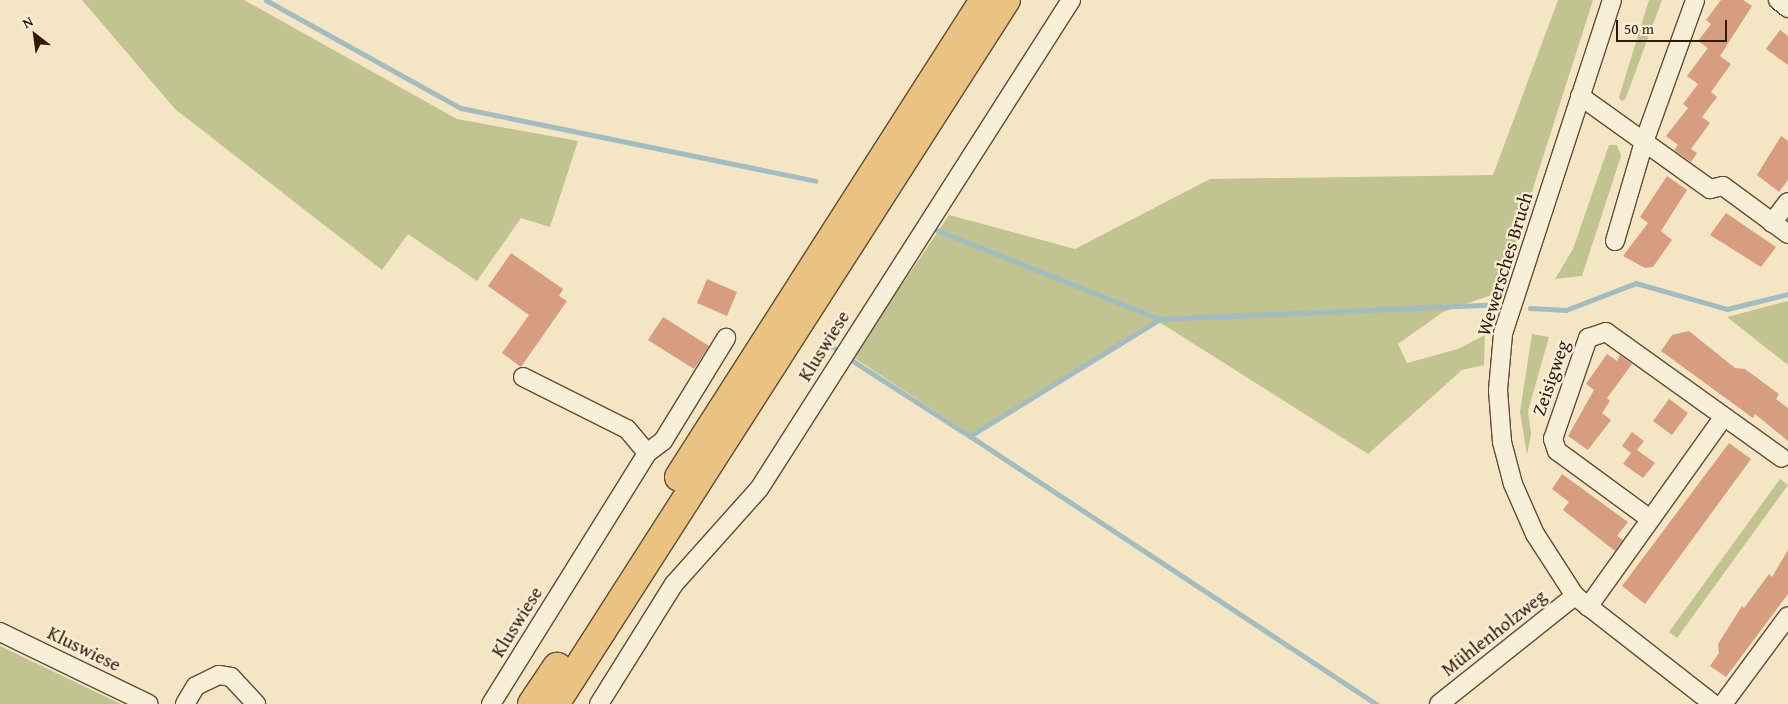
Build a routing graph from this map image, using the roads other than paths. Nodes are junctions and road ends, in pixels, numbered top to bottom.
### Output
1 (984, 0) edge
2 (1006, 0) edge
3 (1071, 0) edge
4 (1612, 0) edge
5 (1694, 0) edge
6 (1778, 0) edge
7 (1788, 8) edge
8 (1580, 96) junction
9 (1644, 142) junction
10 (1788, 202) edge
11 (1772, 223) junction
12 (1788, 234) edge
13 (1615, 241) dead end
14 (726, 338) dead end
15 (522, 377) dead end
16 (1722, 418) junction
17 (647, 453) junction
18 (1782, 458) dead end
19 (1650, 519) junction
20 (1581, 601) junction
21 (1785, 626) edge
22 (0, 632) edge
23 (149, 704) edge
24 (185, 704) edge
25 (256, 704) edge
26 (491, 704) edge
27 (532, 704) edge
28 (555, 704) edge
29 (599, 704) edge
30 (1439, 704) edge
31 (1713, 704) edge
32 (1723, 704) edge

1 - 27 highway
2 - 28 highway
3 - 29 street, Kluswiese
4 - 8 street, Wewersches Bruch
5 - 9 street
6 - 7 street
8 - 9 street
8 - 20 street, Wewersches Bruch
9 - 11 street
9 - 13 street
10 - 11 street
11 - 12 street
14 - 17 street, Kluswiese
15 - 17 street
16 - 18 street, Zeisigweg
16 - 19 street
16 - 19 street, Zeisigweg
17 - 26 street, Kluswiese
19 - 20 street
20 - 30 street, Mühlenholzweg
20 - 31 street, Wewersches Bruch
21 - 32 street
22 - 23 street, Kluswiese
24 - 25 street

